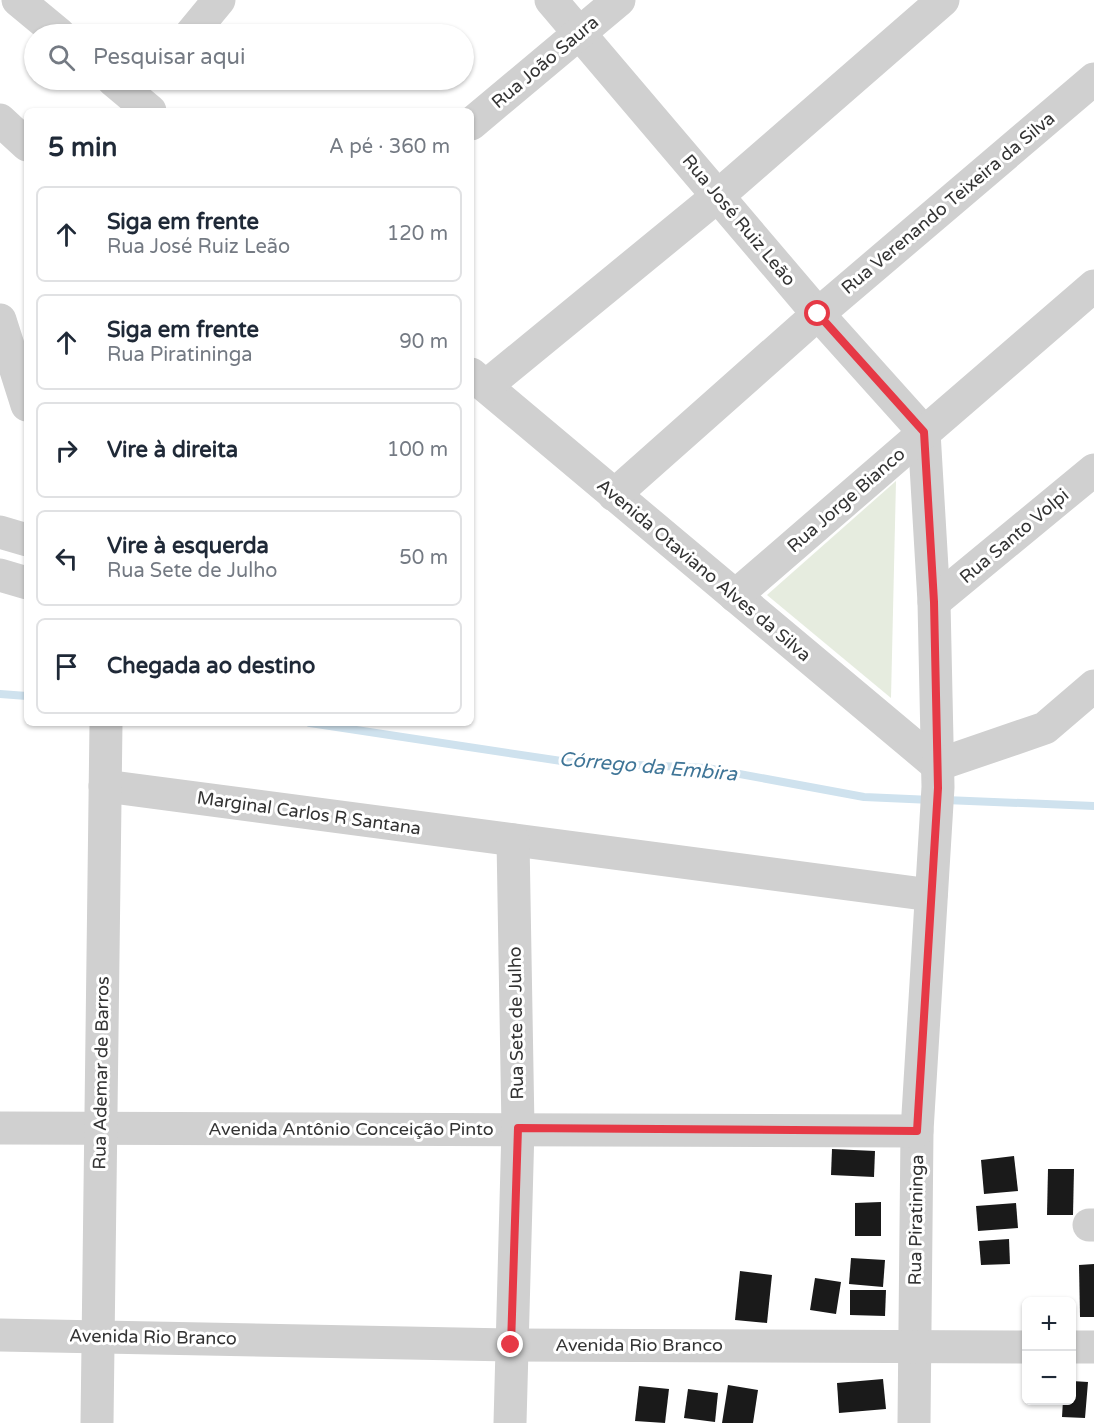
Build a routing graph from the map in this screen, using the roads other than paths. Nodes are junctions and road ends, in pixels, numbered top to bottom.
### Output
1 (18, 0) edge
2 (219, 0) edge
3 (551, 0) edge
4 (619, 0) edge
5 (943, 0) edge
6 (47, 24) edge
7 (199, 24) edge
8 (579, 34) junction
9 (1094, 79) edge
10 (0, 120) edge
11 (474, 122) edge
12 (24, 141) edge
13 (718, 195) junction
14 (1094, 286) edge
15 (818, 314) junction
16 (0, 320) edge
17 (479, 380) edge
18 (24, 396) edge
19 (924, 432) junction
20 (1094, 470) edge
21 (614, 495) junction
22 (0, 532) edge
23 (24, 539) edge
24 (0, 575) edge
25 (24, 582) edge
26 (735, 596) junction
27 (934, 602) junction
28 (1094, 686) edge
29 (106, 726) edge
30 (938, 776) junction
31 (105, 786) junction
32 (513, 840) junction
33 (931, 895) junction
34 (0, 1128) edge
35 (518, 1128) junction
36 (100, 1130) junction
37 (917, 1131) junction
38 (0, 1335) edge
39 (97, 1336) junction
40 (511, 1345) junction
41 (914, 1346) junction
42 (1022, 1347) edge
43 (1076, 1347) edge
44 (1094, 1347) edge
45 (97, 1423) edge
46 (510, 1423) edge
47 (914, 1423) edge

1 - 6 street
2 - 7 street
3 - 8 street, Rua José Ruiz Leão
4 - 8 street, Rua João Saura
5 - 13 street
8 - 11 street, Rua João Saura
8 - 13 street, Rua José Ruiz Leão
9 - 15 street, Rua Verenando Teixeira da Silva
10 - 12 street
13 - 15 street, Rua José Ruiz Leão
13 - 17 street
14 - 19 street, Rua Jorge Bianco
15 - 19 street, Rua José Ruiz Leão
15 - 21 street, Rua Verenando Teixeira da Silva
16 - 18 street
17 - 21 street, Avenida Otaviano Alves da Silva
19 - 26 street, Rua Jorge Bianco
19 - 27 street
20 - 27 street, Rua Santo Volpi
21 - 26 street, Avenida Otaviano Alves da Silva
22 - 23 street
24 - 25 street
26 - 30 street, Avenida Otaviano Alves da Silva
27 - 30 street
28 - 30 street
29 - 31 street, Rua Ademar de Barros
30 - 33 street, Rua Piratininga
31 - 32 street, Marginal Carlos R Santana
31 - 36 street, Rua Ademar de Barros
32 - 33 street, Marginal Carlos R Santana
32 - 35 street, Rua Sete de Julho
33 - 37 street, Rua Piratininga
34 - 36 street, Avenida Antônio Conceição Pinto
35 - 36 street, Avenida Antônio Conceição Pinto
35 - 37 street, Avenida Antônio Conceição Pinto
35 - 40 street, Rua Sete de Julho
36 - 39 street, Rua Ademar de Barros
37 - 41 street, Rua Piratininga
38 - 39 street, Avenida Rio Branco
39 - 40 street, Avenida Rio Branco
39 - 45 street, Rua Ademar de Barros
40 - 41 street, Avenida Rio Branco
40 - 46 street, Rua Sete de Julho
41 - 42 street, Avenida Rio Branco
41 - 47 street, Rua Piratininga
43 - 44 street

